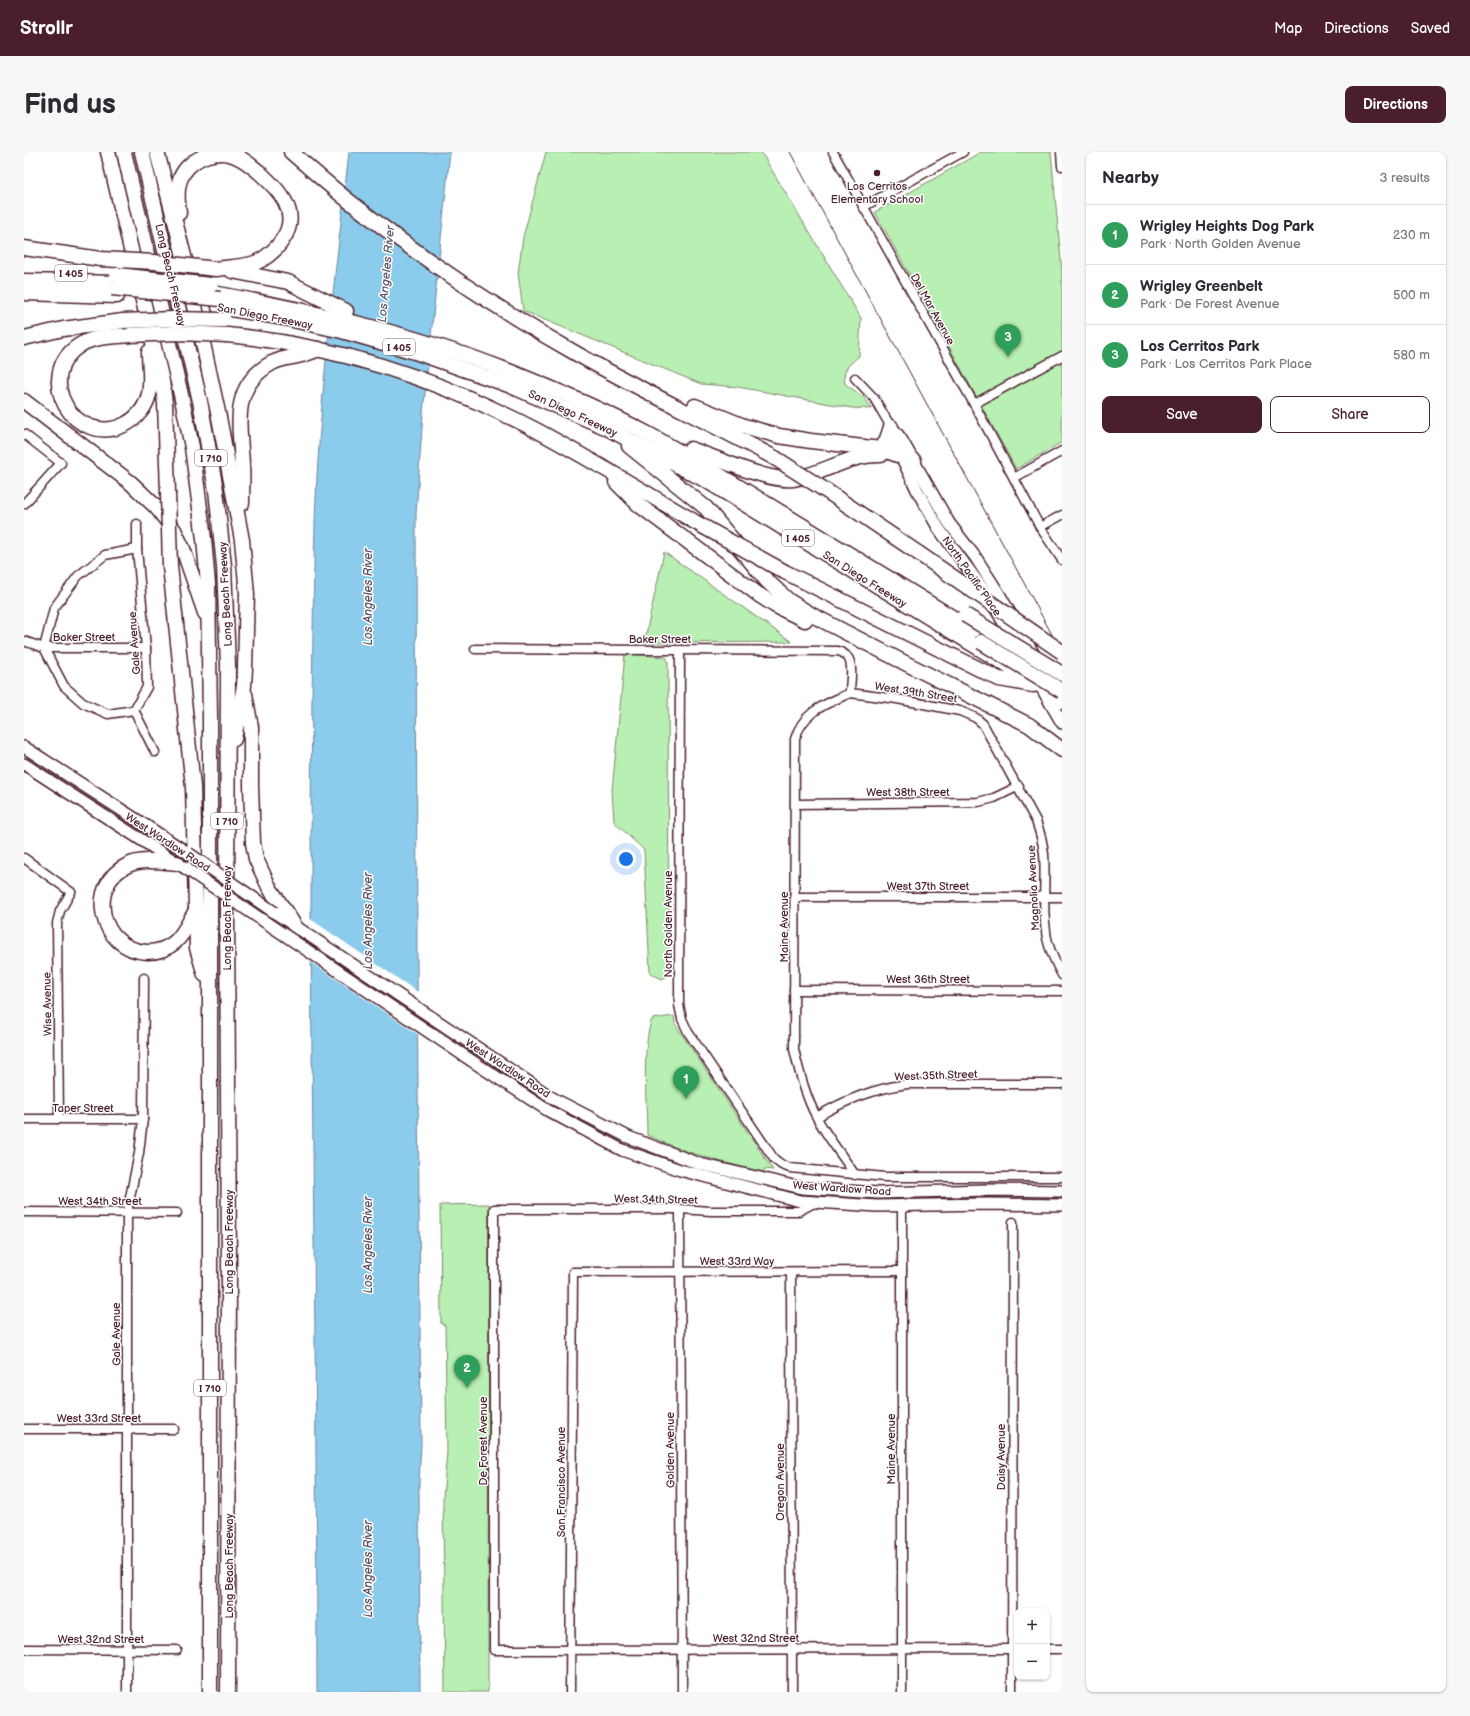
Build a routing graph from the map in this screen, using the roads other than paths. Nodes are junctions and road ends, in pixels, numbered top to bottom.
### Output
1 (102, 152) edge
2 (108, 152) edge
3 (124, 152) edge
4 (142, 152) edge
5 (157, 152) edge
6 (292, 152) edge
7 (833, 152) edge
8 (963, 152) edge
9 (1061, 152) edge
10 (1062, 166) edge
11 (112, 169) junction
12 (863, 207) junction
13 (24, 248) edge
14 (24, 258) edge
15 (100, 259) junction
16 (185, 260) junction
17 (216, 269) junction
18 (24, 273) edge
19 (24, 281) edge
20 (24, 285) edge
21 (116, 285) junction
22 (24, 293) edge
23 (216, 296) junction
24 (285, 308) junction
25 (146, 311) junction
26 (346, 311) junction
27 (258, 314) junction
28 (24, 338) edge
29 (319, 349) junction
30 (1062, 356) edge
31 (510, 374) junction
32 (855, 378) dead end
33 (658, 397) junction
34 (24, 401) edge
35 (974, 404) junction
36 (891, 426) junction
37 (605, 427) junction
38 (24, 434) edge
39 (691, 449) junction
40 (1062, 451) edge
41 (878, 452) junction
42 (907, 459) junction
43 (600, 466) junction
44 (1014, 478) junction
45 (24, 504) edge
46 (1062, 515) edge
47 (137, 524) dead end
48 (1040, 528) junction
49 (242, 540) junction
50 (137, 550) junction
51 (1062, 560) edge
52 (208, 622) junction
53 (977, 636) junction
54 (24, 641) edge
55 (44, 648) junction
56 (146, 648) junction
57 (475, 649) dead end
58 (680, 650) junction
59 (1062, 652) edge
60 (909, 665) junction
61 (1062, 674) edge
62 (1062, 685) edge
63 (244, 686) junction
64 (1039, 686) junction
65 (1062, 691) edge
66 (850, 693) junction
67 (1062, 701) edge
68 (134, 710) junction
69 (976, 718) joint
70 (1062, 722) edge
71 (24, 747) edge
72 (1062, 750) edge
73 (155, 752) dead end
74 (24, 764) edge
75 (227, 771) junction
76 (1018, 786) junction
77 (795, 804) junction
78 (24, 858) edge
79 (182, 866) junction
80 (1044, 897) junction
81 (1062, 897) edge
82 (795, 898) junction
83 (195, 911) junction
84 (296, 928) junction
85 (1062, 975) edge
86 (144, 978) dead end
87 (210, 989) junction
88 (794, 990) junction
89 (1062, 990) edge
90 (1062, 1084) edge
91 (816, 1117) junction
92 (24, 1119) edge
93 (59, 1119) junction
94 (143, 1119) junction
95 (782, 1165) joint
96 (855, 1175) junction
97 (1062, 1177) edge
98 (1062, 1191) edge
99 (816, 1202) junction
100 (1062, 1205) edge
101 (902, 1206) junction
102 (494, 1209) joint
103 (680, 1209) junction
104 (24, 1212) edge
105 (127, 1212) junction
106 (177, 1213) dead end
107 (1013, 1222) dead end
108 (573, 1272) joint
109 (680, 1272) junction
110 (791, 1272) junction
111 (902, 1272) junction
112 (24, 1429) edge
113 (127, 1430) junction
114 (174, 1430) dead end
115 (24, 1649) edge
116 (571, 1649) junction
117 (682, 1649) junction
118 (792, 1649) junction
119 (902, 1649) junction
120 (1014, 1649) edge
121 (1050, 1649) edge
122 (1062, 1649) edge
123 (127, 1650) junction
124 (177, 1650) dead end
125 (494, 1650) joint
126 (127, 1692) edge
127 (210, 1692) edge
128 (228, 1692) edge
129 (570, 1692) edge
130 (682, 1692) edge
131 (792, 1692) edge
132 (902, 1692) edge
133 (1012, 1692) edge

1 - 11 highway
2 - 11 highway
3 - 52 highway, Long Beach Freeway / I 710
4 - 75 highway, Long Beach Freeway / I 710
5 - 16 highway
6 - 33 highway
7 - 12 street, Del Mar Avenue
8 - 12 street
9 - 10 street
11 - 25 highway
12 - 35 street, Del Mar Avenue
13 - 15 highway
14 - 15 highway
15 - 17 highway, bridge
16 - 17 highway
16 - 49 highway
17 - 26 highway
18 - 21 highway, San Diego Freeway / I 405
19 - 21 highway
20 - 21 highway
21 - 22 highway, San Diego Freeway / I 405
21 - 23 highway, San Diego Freeway / I 405
21 - 23 highway, San Diego Freeway / I 405, bridge
23 - 24 highway, San Diego Freeway / I 405
23 - 27 highway, San Diego Freeway / I 405
24 - 26 highway, San Diego Freeway / I 405
24 - 27 highway, San Diego Freeway / I 405
24 - 31 highway, San Diego Freeway / I 405
25 - 29 highway, bridge
25 - 83 highway, bridge
26 - 31 highway, San Diego Freeway / I 405
27 - 28 highway, bridge
29 - 43 highway
29 - 49 highway
30 - 35 street
31 - 37 highway, San Diego Freeway / I 405
31 - 39 highway, San Diego Freeway / I 405
31 - 53 highway
32 - 36 street, North Pacific Place
33 - 41 highway
33 - 59 highway, bridge
34 - 52 highway
35 - 44 street, Del Mar Avenue
36 - 41 highway
36 - 42 main road, North Pacific Place
37 - 60 highway
37 - 64 highway, San Diego Freeway / I 405
38 - 45 street
39 - 41 highway
39 - 61 highway, San Diego Freeway / I 405, bridge
40 - 44 street
41 - 42 highway
42 - 67 main road, North Pacific Place
42 - 70 main road, North Pacific Place
43 - 60 highway
43 - 64 highway, bridge
44 - 48 street, Del Mar Avenue
46 - 48 street
47 - 50 street, Gale Avenue
48 - 51 street, Del Mar Avenue
49 - 63 highway
50 - 55 street
50 - 56 street, Gale Avenue
52 - 87 highway, Long Beach Freeway / I 710
53 - 62 highway
53 - 65 highway, bridge
54 - 55 street, Baker Street
55 - 56 street, Baker Street
55 - 68 street
56 - 68 street, Gale Avenue
57 - 58 street, Baker Street
58 - 66 street, Baker Street
58 - 95 street, North Golden Avenue
60 - 72 highway
63 - 75 highway
63 - 84 highway
64 - 67 highway, San Diego Freeway / I 405
66 - 69 street, West 39th Street
66 - 77 street, Maine Avenue
68 - 73 street
69 - 76 street, Magnolia Avenue
71 - 84 main road, West Wardlow Road, bridge
74 - 79 main road, West Wardlow Road
75 - 128 highway, Long Beach Freeway / I 710
76 - 77 street, West 38th Street
76 - 80 street, Magnolia Avenue
77 - 82 street, Maine Avenue
78 - 93 street, Wise Avenue
79 - 83 highway
79 - 99 main road, West Wardlow Road, bridge
80 - 81 street, West 37th Street
80 - 82 street, West 37th Street
80 - 85 street, Magnolia Avenue
82 - 88 street, Maine Avenue
83 - 87 highway
84 - 98 main road, West Wardlow Road
86 - 94 street, Gale Avenue
87 - 127 highway, Long Beach Freeway / I 710
88 - 89 street, West 36th Street
88 - 91 street, Maine Avenue
90 - 91 street, West 35th Street
91 - 96 street, Maine Avenue
92 - 93 street, Taper Street
93 - 94 street, Taper Street
94 - 105 street, Gale Avenue
95 - 96 street, West Wardlow Road
96 - 97 street, West Wardlow Road
99 - 101 main road, West Wardlow Road
99 - 103 street, West 34th Street
100 - 101 main road, West Wardlow Road
101 - 111 street, Maine Avenue
102 - 103 street, West 34th Street
102 - 125 street, De Forest Avenue
103 - 109 street, Golden Avenue
104 - 105 street, West 34th Street
105 - 106 street, West 34th Street
105 - 113 street, Gale Avenue
107 - 120 street, Daisy Avenue
108 - 109 street, West 33rd Way
108 - 116 street, San Francisco Avenue
109 - 110 street, West 33rd Way
109 - 117 street, Golden Avenue
110 - 111 street, West 33rd Way
110 - 118 street, Oregon Avenue
111 - 119 street, Maine Avenue
112 - 113 street, West 33rd Street
113 - 114 street, West 33rd Street
113 - 123 street, Gale Avenue
115 - 123 street, West 32nd Street
116 - 117 street, West 32nd Street
116 - 125 street, West 32nd Street
116 - 129 street, San Francisco Avenue
117 - 118 street, West 32nd Street
117 - 130 street, Golden Avenue
118 - 119 street, West 32nd Street
118 - 131 street, Oregon Avenue
119 - 120 street, West 32nd Street
119 - 132 street, Maine Avenue
120 - 133 street, Daisy Avenue
121 - 122 street
123 - 124 street, West 32nd Street
123 - 126 street, Gale Avenue

